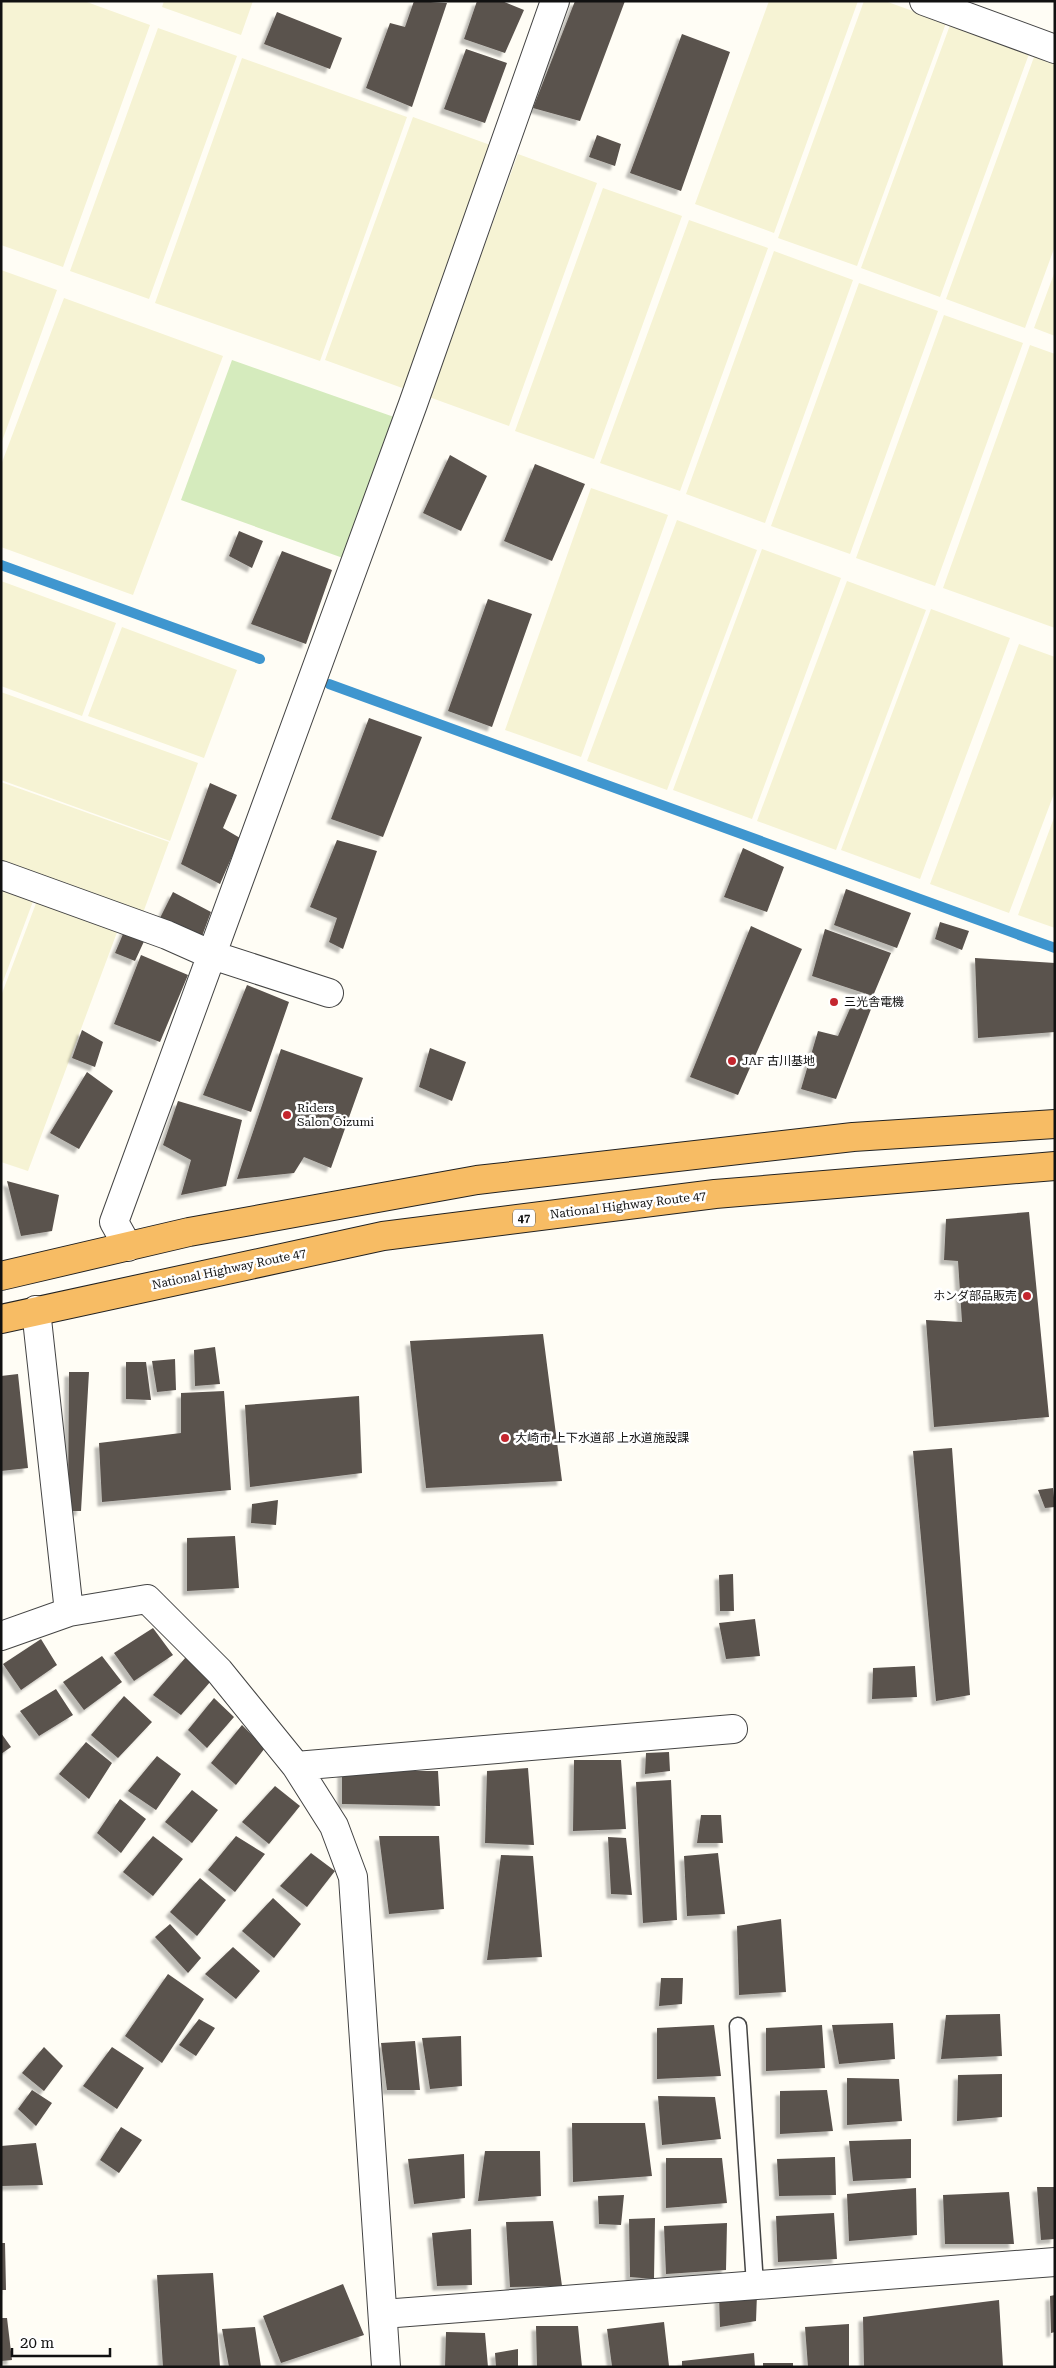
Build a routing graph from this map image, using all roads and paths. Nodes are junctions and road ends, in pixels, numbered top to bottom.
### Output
1 (555, 1) edge
2 (936, 4) edge
3 (1055, 49) edge
4 (1, 875) edge
5 (212, 955) junction
6 (329, 993) dead end
7 (1055, 1124) edge
8 (1055, 1166) edge
9 (128, 1247) junction
10 (1, 1276) edge
11 (36, 1310) junction
12 (1, 1319) edge
13 (69, 1612) junction
14 (1, 1636) edge
15 (733, 1729) dead end
16 (296, 1766) junction
17 (738, 2026) dead end
18 (1055, 2262) edge
19 (754, 2285) junction
20 (384, 2314) junction
21 (386, 2367) edge

1 - 5 street
2 - 3 street
4 - 5 street
5 - 6 street
5 - 9 street
7 - 9 highway
8 - 11 highway, National Highway Route 47 / 47
9 - 10 highway
11 - 12 highway, National Highway Route 47 / 47
11 - 13 street
13 - 14 street
13 - 16 street
15 - 16 street
16 - 20 street
17 - 19 lane
18 - 19 street
19 - 20 street
20 - 21 street

